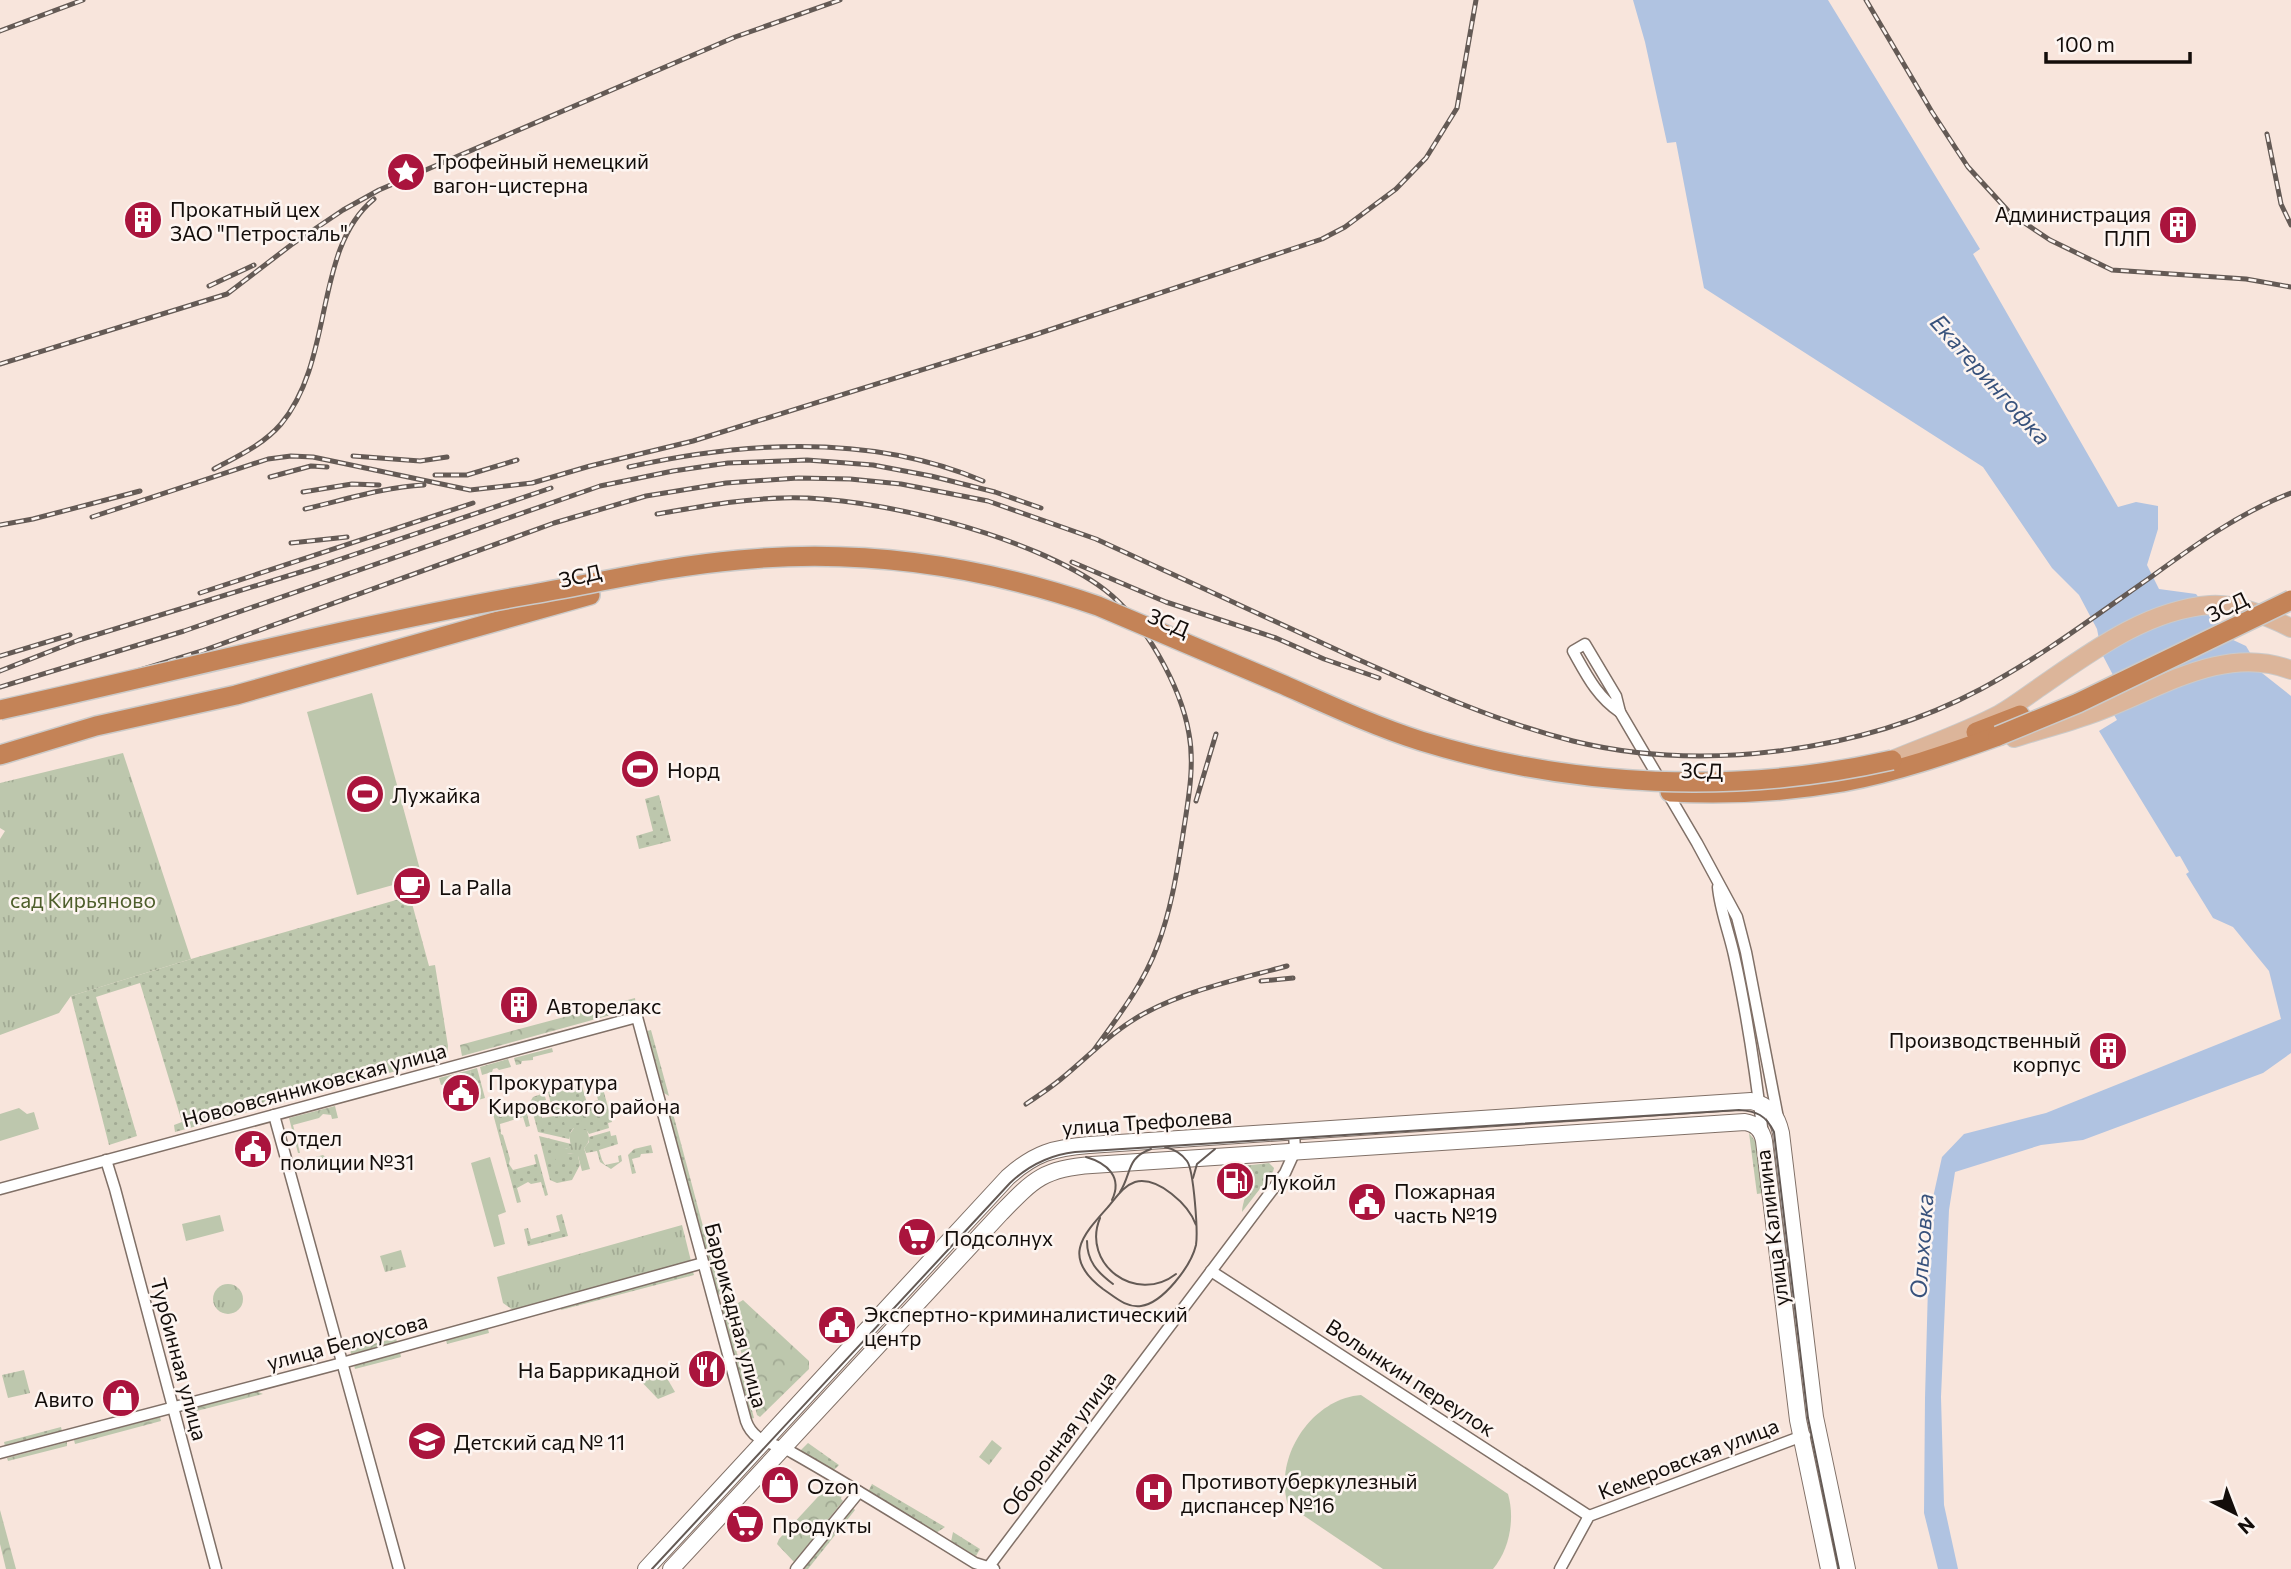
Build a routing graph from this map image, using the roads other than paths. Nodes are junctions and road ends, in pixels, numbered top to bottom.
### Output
1 (2291, 586) edge
2 (2291, 600) edge
3 (2291, 628) edge
4 (2291, 670) edge
5 (0, 710) edge
6 (1620, 712) junction
7 (0, 755) edge
8 (1936, 758) junction
9 (1892, 760) junction
10 (1718, 887) junction
11 (637, 1017) joint
12 (274, 1115) junction
13 (1762, 1119) junction
14 (1294, 1132) junction
15 (1295, 1151) junction
16 (106, 1160) junction
17 (0, 1189) edge
18 (703, 1263) junction
19 (1211, 1271) junction
20 (342, 1363) junction
21 (173, 1407) junction
22 (1818, 1433) junction
23 (1801, 1436) junction
24 (764, 1441) junction
25 (783, 1448) junction
26 (0, 1453) edge
27 (859, 1492) junction
28 (1589, 1516) junction
29 (990, 1568) edge
30 (216, 1569) edge
31 (399, 1569) edge
32 (646, 1569) edge
33 (671, 1569) edge
34 (796, 1569) edge
35 (1560, 1569) edge
36 (1829, 1569) edge
37 (1847, 1569) edge

1 - 9 highway, ЗСД
2 - 8 highway, ЗСД, bridge
3 - 9 main road, bridge
4 - 8 main road
5 - 9 highway, ЗСД, bridge
6 - 6 street, улица Калинина
6 - 10 street, улица Калинина
7 - 8 highway, ЗСД
10 - 13 street, улица Калинина
10 - 13 street, улица Калинина
11 - 12 street, Новоовсянниковская улица
11 - 18 street, Баррикадная улица
12 - 16 street, Новоовсянниковская улица
12 - 20 street
13 - 14 main road, улица Трефолева
13 - 15 main road, улица Трефолева
13 - 22 main road, улица Калинина
13 - 23 main road, улица Калинина
14 - 15 street
14 - 24 main road, улица Трефолева
15 - 19 street, Оборонная улица
15 - 25 main road, улица Трефолева
16 - 17 street, Новоовсянниковская улица
16 - 21 street, Турбинная улица
18 - 20 street, улица Белоусова
18 - 24 street, Баррикадная улица
19 - 28 street, Волынкин переулок
19 - 29 street, Оборонная улица
20 - 21 street, улица Белоусова
20 - 31 street
21 - 26 street, улица Белоусова
21 - 30 street, Турбинная улица
22 - 23 street, Кемеровская улица
22 - 37 main road, улица Калинина
23 - 28 street, Кемеровская улица
23 - 36 main road, улица Калинина
24 - 25 street
24 - 32 main road, улица Трефолева
25 - 27 street
25 - 33 main road, улица Трефолева
27 - 29 street
27 - 34 street
28 - 35 street, Кемеровская улица

